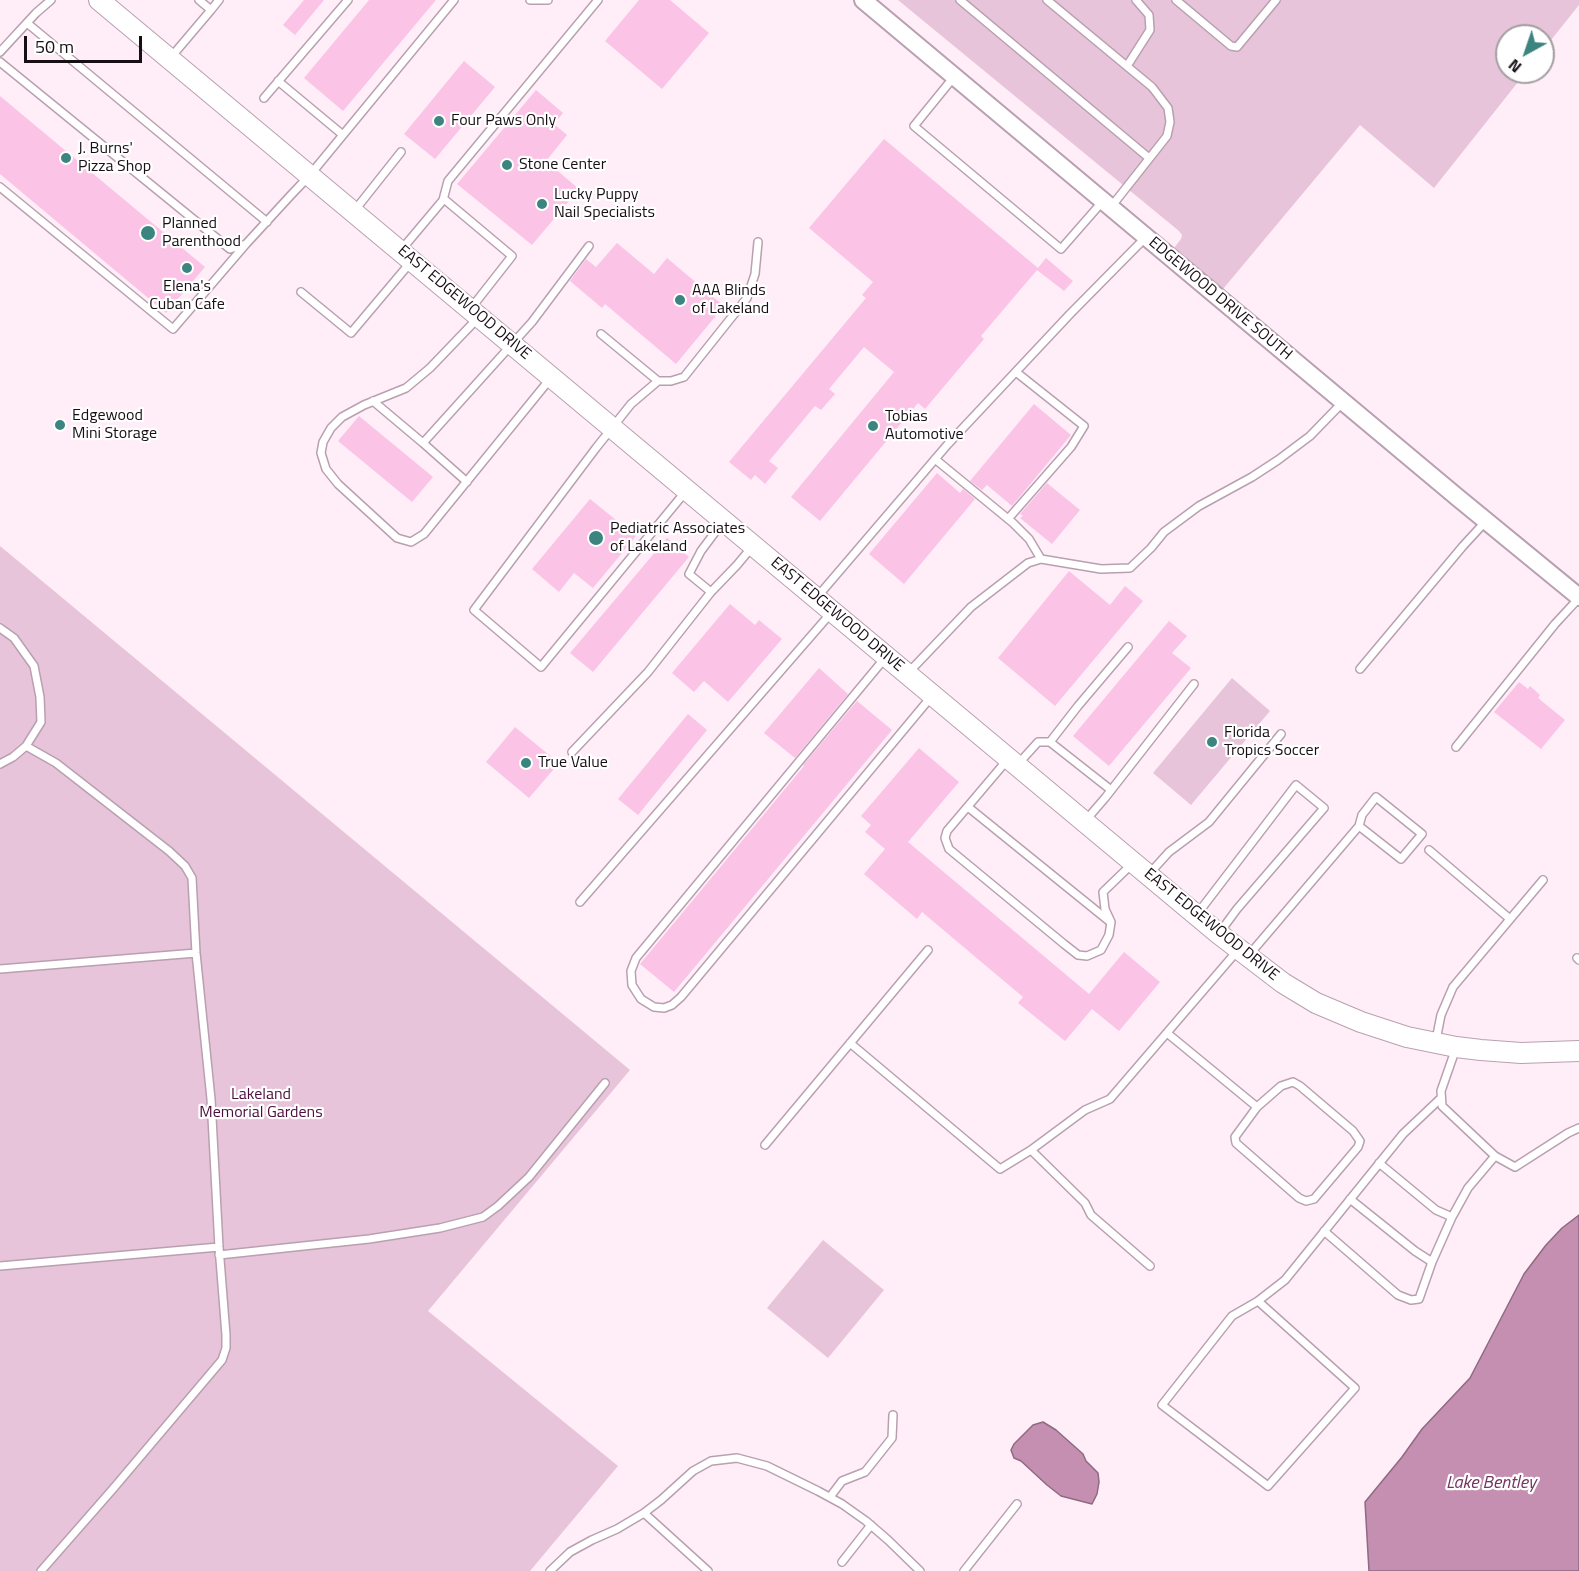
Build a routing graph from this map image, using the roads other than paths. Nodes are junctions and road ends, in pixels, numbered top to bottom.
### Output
1 (51, 0) edge
2 (99, 0) edge
3 (199, 0) edge
4 (219, 0) edge
5 (348, 0) edge
6 (454, 0) edge
7 (530, 0) edge
8 (548, 0) edge
9 (598, 0) edge
10 (863, 0) edge
11 (960, 0) edge
12 (1047, 0) edge
13 (1136, 0) edge
14 (1176, 0) edge
15 (1276, 0) edge
16 (211, 10) junction
17 (27, 22) junction
18 (0, 52) edge
19 (170, 58) junction
20 (0, 62) edge
21 (1127, 66) junction
22 (955, 76) junction
23 (278, 81) junction
24 (264, 98) dead end
25 (343, 135) junction
26 (401, 152) dead end
27 (1149, 158) junction
28 (310, 175) junction
29 (0, 187) edge
30 (443, 200) junction
31 (1107, 204) junction
32 (354, 212) junction
33 (267, 222) junction
34 (1146, 237) junction
35 (758, 242) dead end
36 (246, 244) junction
37 (589, 246) dead end
38 (407, 256) junction
39 (301, 292) dead end
40 (475, 313) junction
41 (602, 334) dead end
42 (512, 344) junction
43 (1016, 372) junction
44 (552, 377) junction
45 (658, 381) junction
46 (373, 401) junction
47 (1343, 402) junction
48 (612, 428) junction
49 (423, 443) junction
50 (935, 459) junction
51 (467, 482) junction
52 (687, 489) junction
53 (1008, 519) junction
54 (724, 520) junction
55 (1486, 521) junction
56 (753, 545) junction
57 (1041, 559) junction
58 (711, 592) junction
59 (1579, 597) edge
60 (816, 598) junction
61 (832, 612) junction
62 (0, 628) edge
63 (1128, 647) dead end
64 (886, 657) junction
65 (1360, 669) dead end
66 (907, 674) junction
67 (1194, 684) dead end
68 (932, 695) junction
69 (1281, 734) dead end
70 (1050, 742) junction
71 (27, 746) junction
72 (1456, 747) dead end
73 (572, 752) dead end
74 (1013, 762) junction
75 (0, 764) edge
76 (1111, 790) junction
77 (968, 807) junction
78 (1084, 822) junction
79 (1359, 826) junction
80 (1429, 850) dead end
81 (1134, 862) junction
82 (1149, 875) junction
83 (1543, 880) dead end
84 (580, 902) dead end
85 (1197, 915) junction
86 (1510, 920) junction
87 (1111, 922) junction
88 (1219, 934) junction
89 (928, 950) dead end
90 (196, 953) junction
91 (1243, 953) junction
92 (0, 969) edge
93 (1167, 1033) junction
94 (850, 1043) junction
95 (1435, 1043) junction
96 (1456, 1047) junction
97 (1579, 1051) edge
98 (605, 1083) dead end
99 (1441, 1098) junction
100 (1257, 1107) junction
101 (1579, 1128) edge
102 (765, 1145) dead end
103 (1031, 1150) junction
104 (1495, 1156) junction
105 (1379, 1163) junction
106 (1350, 1199) junction
107 (1452, 1217) junction
108 (1324, 1231) junction
109 (219, 1251) junction
110 (1432, 1262) junction
111 (0, 1266) edge
112 (1150, 1266) dead end
113 (1258, 1300) junction
114 (893, 1415) dead end
115 (830, 1497) junction
116 (1017, 1504) dead end
117 (644, 1513) junction
118 (871, 1525) junction
119 (842, 1562) dead end
120 (40, 1571) edge
121 (550, 1571) edge
122 (708, 1571) edge
123 (920, 1571) edge
124 (964, 1571) edge

1 - 17 lane
2 - 19 main road, EAST EDGEWOOD DRIVE
3 - 16 lane
4 - 16 lane
5 - 23 lane
6 - 25 lane
7 - 8 lane
9 - 30 lane
10 - 22 street, EDGEWOOD DRIVE SOUTH
11 - 27 lane
12 - 21 lane
13 - 21 lane
14 - 15 lane
16 - 19 lane
17 - 18 lane
17 - 33 lane
19 - 28 main road, EAST EDGEWOOD DRIVE
20 - 36 lane
21 - 27 lane
22 - 31 street, EDGEWOOD DRIVE SOUTH
22 - 31 lane
23 - 24 lane
23 - 25 lane
25 - 28 lane
26 - 32 lane
27 - 31 lane
28 - 32 main road, EAST EDGEWOOD DRIVE
28 - 33 lane
29 - 36 lane
30 - 38 lane
30 - 40 lane
31 - 34 street, EDGEWOOD DRIVE SOUTH
32 - 38 main road, EAST EDGEWOOD DRIVE
33 - 36 lane
34 - 43 lane
34 - 47 street, EDGEWOOD DRIVE SOUTH
35 - 45 lane
37 - 42 lane
38 - 39 lane
38 - 40 main road, EAST EDGEWOOD DRIVE
40 - 42 main road, EAST EDGEWOOD DRIVE
40 - 46 lane
41 - 45 lane
42 - 44 main road, EAST EDGEWOOD DRIVE
42 - 49 lane
43 - 50 lane
43 - 53 lane
44 - 48 main road, EAST EDGEWOOD DRIVE
44 - 51 lane
45 - 48 lane
46 - 49 lane
46 - 51 lane
47 - 55 street, EDGEWOOD DRIVE SOUTH
47 - 57 lane
48 - 52 main road, EAST EDGEWOOD DRIVE
48 - 52 lane
49 - 51 lane
50 - 53 lane
50 - 60 lane
52 - 54 main road, EAST EDGEWOOD DRIVE
53 - 57 lane
54 - 56 main road, EAST EDGEWOOD DRIVE
54 - 58 lane
55 - 59 street, EDGEWOOD DRIVE SOUTH
55 - 65 lane
56 - 58 lane
56 - 60 main road, EAST EDGEWOOD DRIVE
57 - 66 lane
58 - 73 lane
59 - 72 lane
60 - 61 main road, EAST EDGEWOOD DRIVE
61 - 64 main road, EAST EDGEWOOD DRIVE
61 - 84 lane
62 - 71 lane
63 - 70 lane
64 - 66 main road, EAST EDGEWOOD DRIVE
64 - 68 lane
66 - 68 main road, EAST EDGEWOOD DRIVE
67 - 76 lane
68 - 74 main road, EAST EDGEWOOD DRIVE
69 - 82 lane
70 - 74 lane
70 - 76 lane
71 - 75 lane
71 - 90 lane
74 - 77 lane
74 - 78 main road, EAST EDGEWOOD DRIVE
76 - 78 lane
77 - 87 lane
77 - 87 lane
78 - 81 main road, EAST EDGEWOOD DRIVE
79 - 79 lane
79 - 91 lane
80 - 86 lane
81 - 82 main road, EAST EDGEWOOD DRIVE
81 - 87 lane
82 - 85 main road, EAST EDGEWOOD DRIVE
83 - 86 lane
85 - 88 main road, EAST EDGEWOOD DRIVE
85 - 88 lane
86 - 95 lane
88 - 91 main road, EAST EDGEWOOD DRIVE
89 - 94 lane
90 - 92 lane
90 - 109 lane
91 - 93 lane
91 - 95 main road, EAST EDGEWOOD DRIVE
93 - 100 lane
93 - 103 lane
94 - 102 lane
94 - 103 lane
95 - 96 main road, EAST EDGEWOOD DRIVE
96 - 97 main road, EAST EDGEWOOD DRIVE
96 - 99 lane
98 - 109 lane
99 - 104 lane
99 - 105 lane
100 - 100 lane
101 - 104 lane
103 - 112 lane
104 - 107 lane
105 - 106 lane
105 - 107 lane
106 - 108 lane
106 - 110 lane
107 - 110 lane
108 - 110 lane
108 - 113 lane
109 - 111 lane
109 - 120 lane
113 - 113 lane
114 - 115 lane
115 - 117 lane
115 - 118 lane
116 - 124 lane
117 - 121 lane
117 - 122 lane
118 - 119 lane
118 - 123 lane

